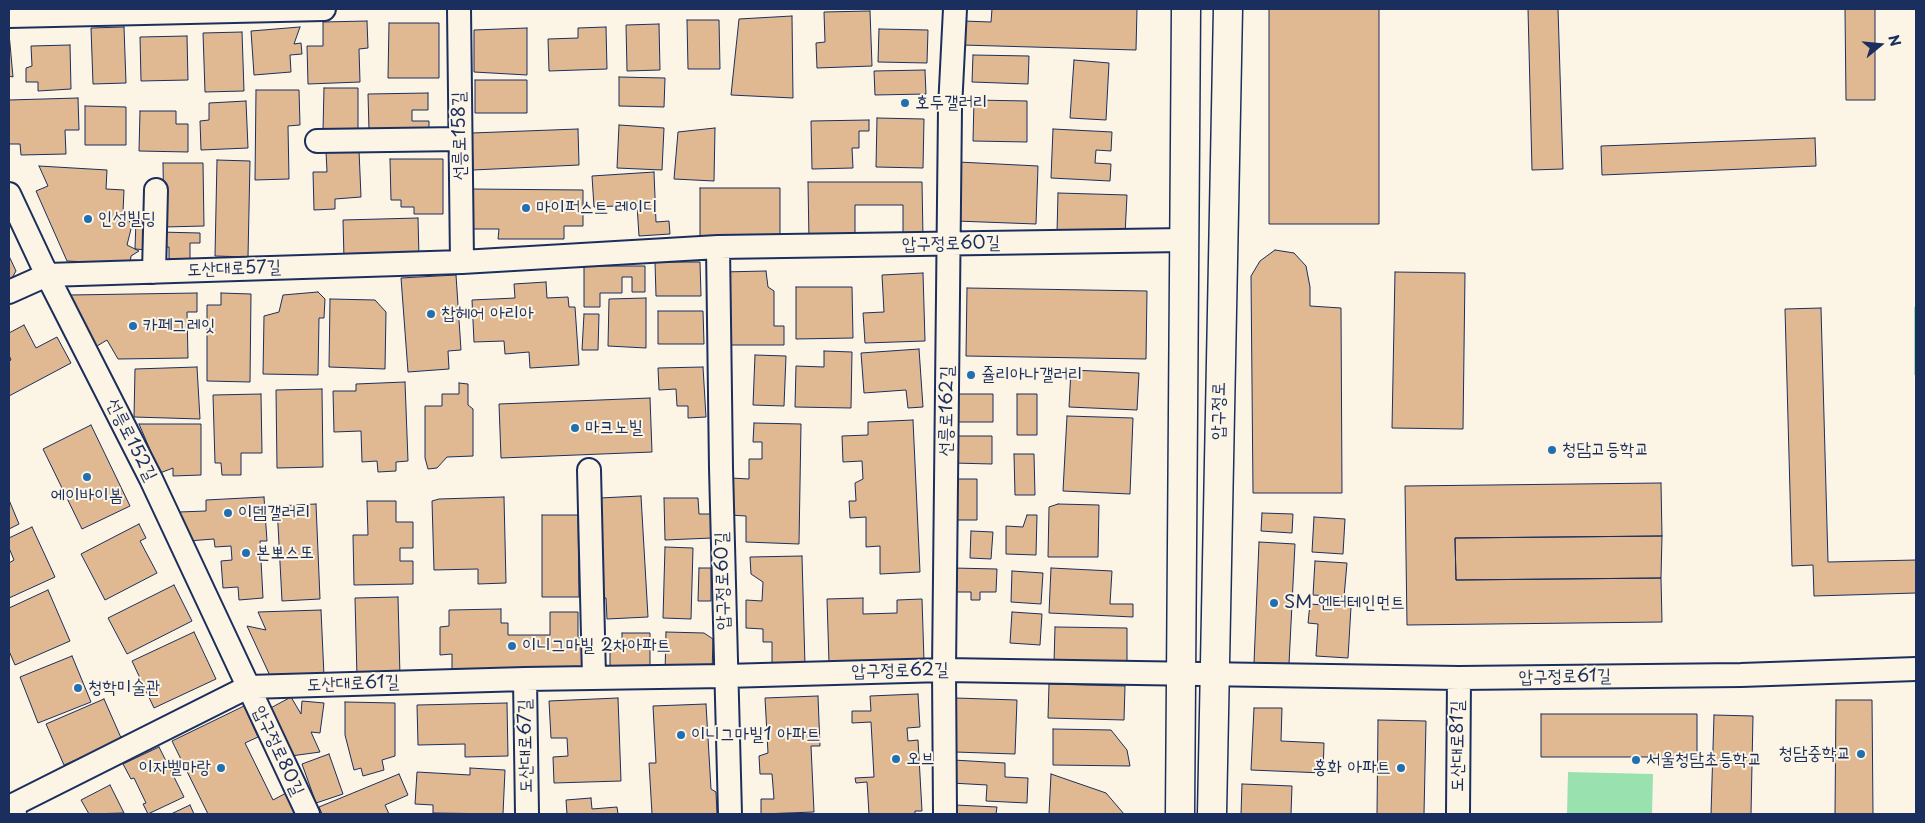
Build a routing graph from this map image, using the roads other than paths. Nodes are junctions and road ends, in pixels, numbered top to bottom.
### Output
1 (324, 9) edge
2 (459, 9) edge
3 (955, 9) edge
4 (1186, 9) edge
5 (1228, 9) edge
6 (9, 16) edge
7 (460, 139) junction
8 (317, 141) dead end
9 (156, 190) dead end
10 (9, 194) edge
11 (1184, 240) junction
12 (950, 244) junction
13 (718, 247) junction
14 (462, 262) junction
15 (154, 272) junction
16 (47, 275) junction
17 (9, 292) edge
18 (589, 470) dead end
19 (944, 670) junction
20 (1916, 670) edge
21 (1180, 673) junction
22 (1214, 675) junction
23 (725, 676) junction
24 (594, 677) junction
25 (1458, 678) junction
26 (525, 679) junction
27 (248, 687) junction
28 (9, 807) edge
29 (12, 814) edge
30 (308, 814) edge
31 (527, 814) edge
32 (730, 814) edge
33 (945, 814) edge
34 (1180, 814) edge
35 (1212, 814) edge
36 (1458, 814) edge

1 - 6 street
2 - 7 street, 선릉로158길
3 - 12 street, 선릉로162길
4 - 11 main road, 압구정로
5 - 22 main road, 압구정로
7 - 8 street
7 - 14 street, 선릉로158길
9 - 15 street
10 - 16 street, 선릉로152길
11 - 12 street, 압구정로60길
11 - 21 main road, 압구정로
12 - 13 street, 압구정로60길
12 - 19 street, 선릉로162길
13 - 14 street, 압구정로60길
13 - 23 street, 압구정로60길
14 - 15 street, 도산대로57길
15 - 16 street, 도산대로57길
16 - 17 street, 도산대로57길
16 - 27 street, 선릉로152길
18 - 24 street
19 - 21 street, 압구정로62길
19 - 23 street, 압구정로62길
19 - 33 street, 선릉로162길
20 - 25 street, 압구정로61길
21 - 22 street, 압구정로62길
21 - 34 main road, 압구정로
22 - 25 street, 압구정로61길
22 - 35 main road, 압구정로
23 - 24 street, 도산대로61길
23 - 32 street
24 - 26 street, 도산대로61길
25 - 36 street, 도산대로81길
26 - 27 street, 도산대로61길
26 - 31 street, 도산대로67길
27 - 28 street, 도산대로61길
27 - 30 street, 압구정로80길
28 - 29 main road

